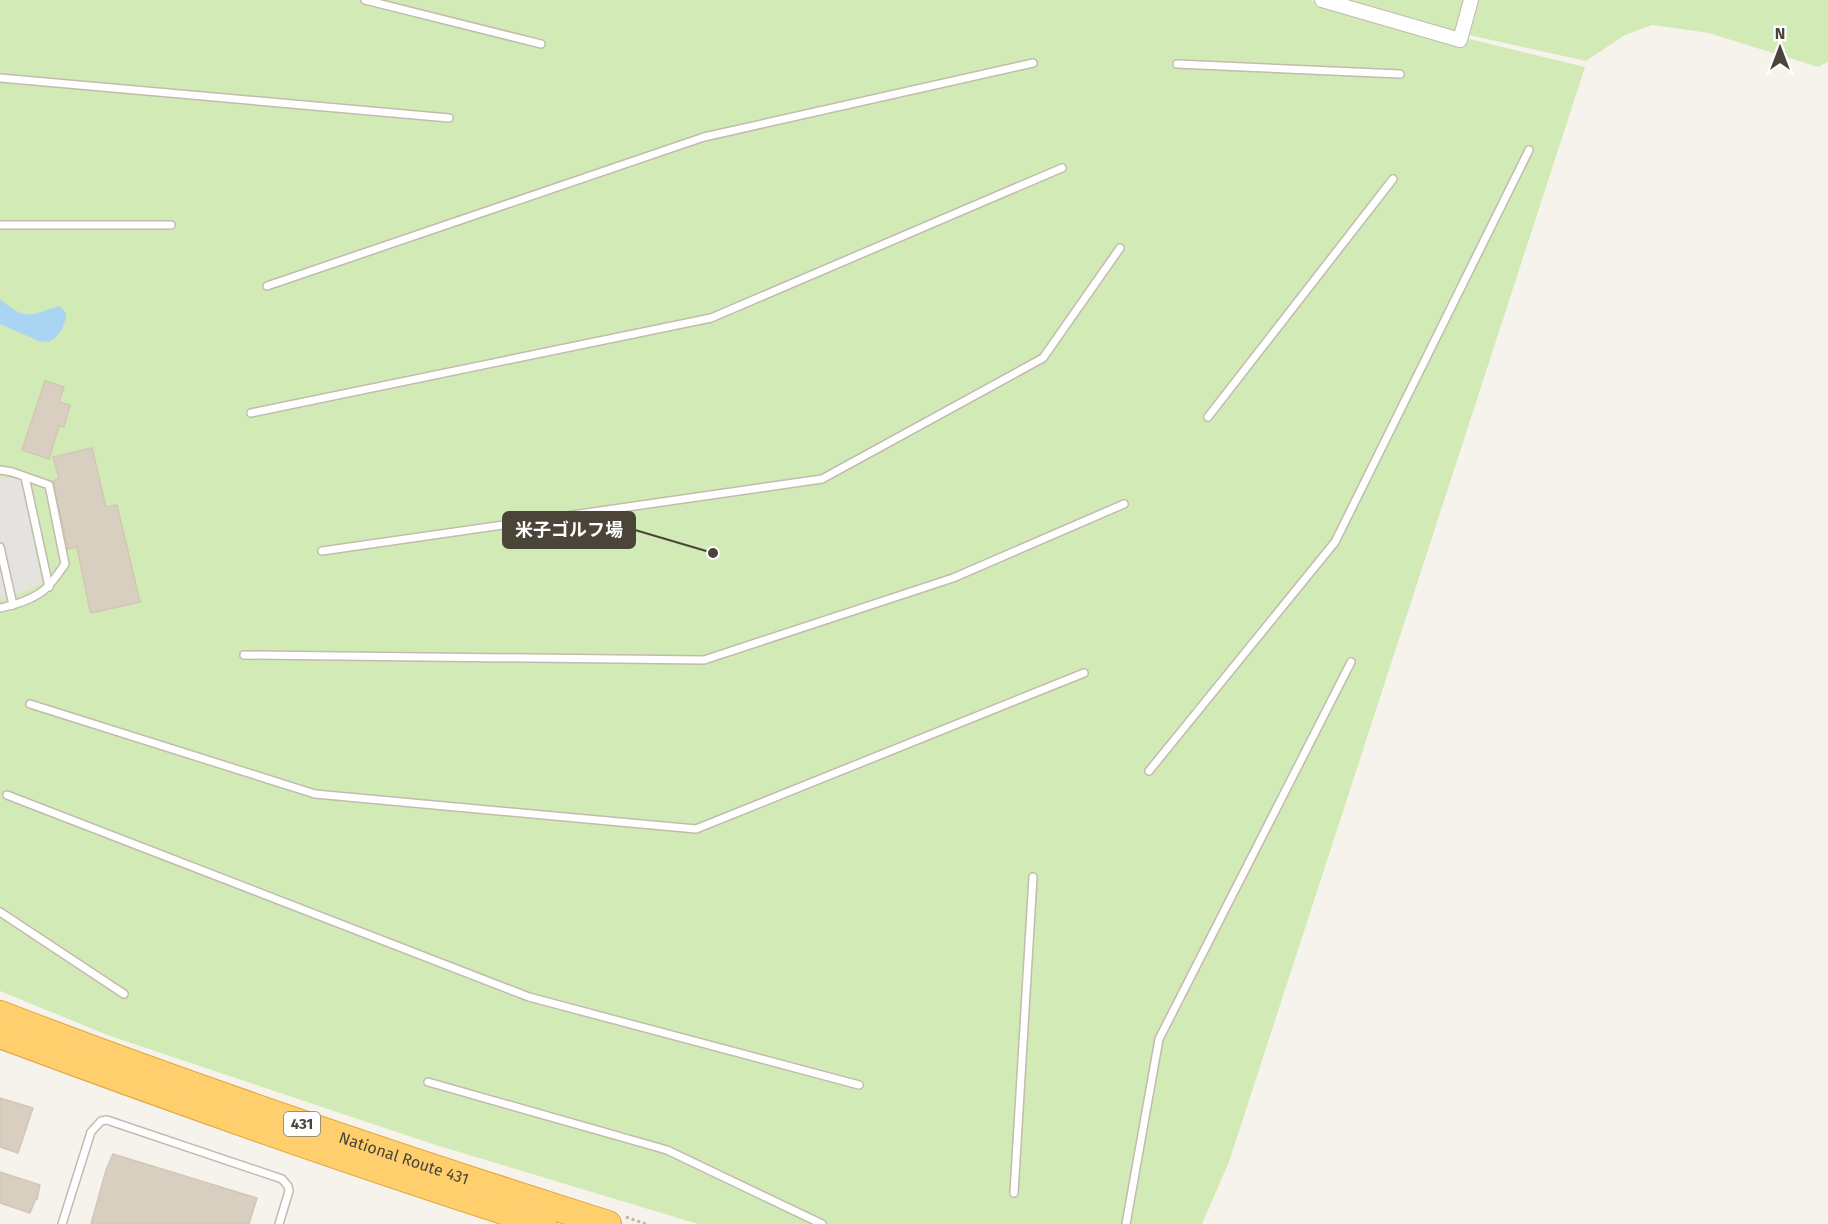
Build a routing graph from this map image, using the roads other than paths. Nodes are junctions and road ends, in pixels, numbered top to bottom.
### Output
1 (365, 0) edge
2 (1322, 0) edge
3 (1471, 0) edge
4 (541, 44) dead end
5 (1034, 63) dead end
6 (1177, 64) dead end
7 (1400, 74) dead end
8 (0, 78) edge
9 (449, 118) dead end
10 (1529, 150) dead end
11 (1062, 168) dead end
12 (1393, 179) dead end
13 (0, 225) edge
14 (171, 225) dead end
15 (1120, 248) dead end
16 (267, 286) dead end
17 (251, 413) dead end
18 (1208, 417) dead end
19 (0, 470) edge
20 (26, 477) junction
21 (1124, 504) dead end
22 (0, 547) edge
23 (322, 551) dead end
24 (49, 586) junction
25 (13, 605) junction
26 (0, 608) edge
27 (244, 655) dead end
28 (1351, 662) dead end
29 (1084, 673) dead end
30 (30, 704) dead end
31 (1149, 771) dead end
32 (7, 795) dead end
33 (1033, 877) dead end
34 (0, 912) edge
35 (124, 994) dead end
36 (0, 1014) edge
37 (0, 1035) edge
38 (428, 1082) dead end
39 (859, 1085) dead end
40 (1014, 1193) dead end
41 (62, 1224) edge
42 (279, 1224) edge
43 (544, 1224) edge
44 (608, 1224) edge
45 (822, 1224) edge
46 (1126, 1224) edge

1 - 4 lane
2 - 3 street
5 - 16 lane
6 - 7 lane
8 - 9 lane
10 - 31 lane
11 - 17 lane
12 - 18 lane
13 - 14 lane
15 - 23 lane
19 - 20 lane
20 - 24 lane
20 - 24 lane
21 - 27 lane
22 - 25 lane
24 - 25 lane
25 - 26 lane
28 - 46 lane
29 - 30 lane
32 - 39 lane
33 - 40 lane
34 - 35 lane
36 - 44 highway, National Route 431 / 431
37 - 43 highway, National Route 431 / 431
38 - 45 lane
41 - 42 lane

